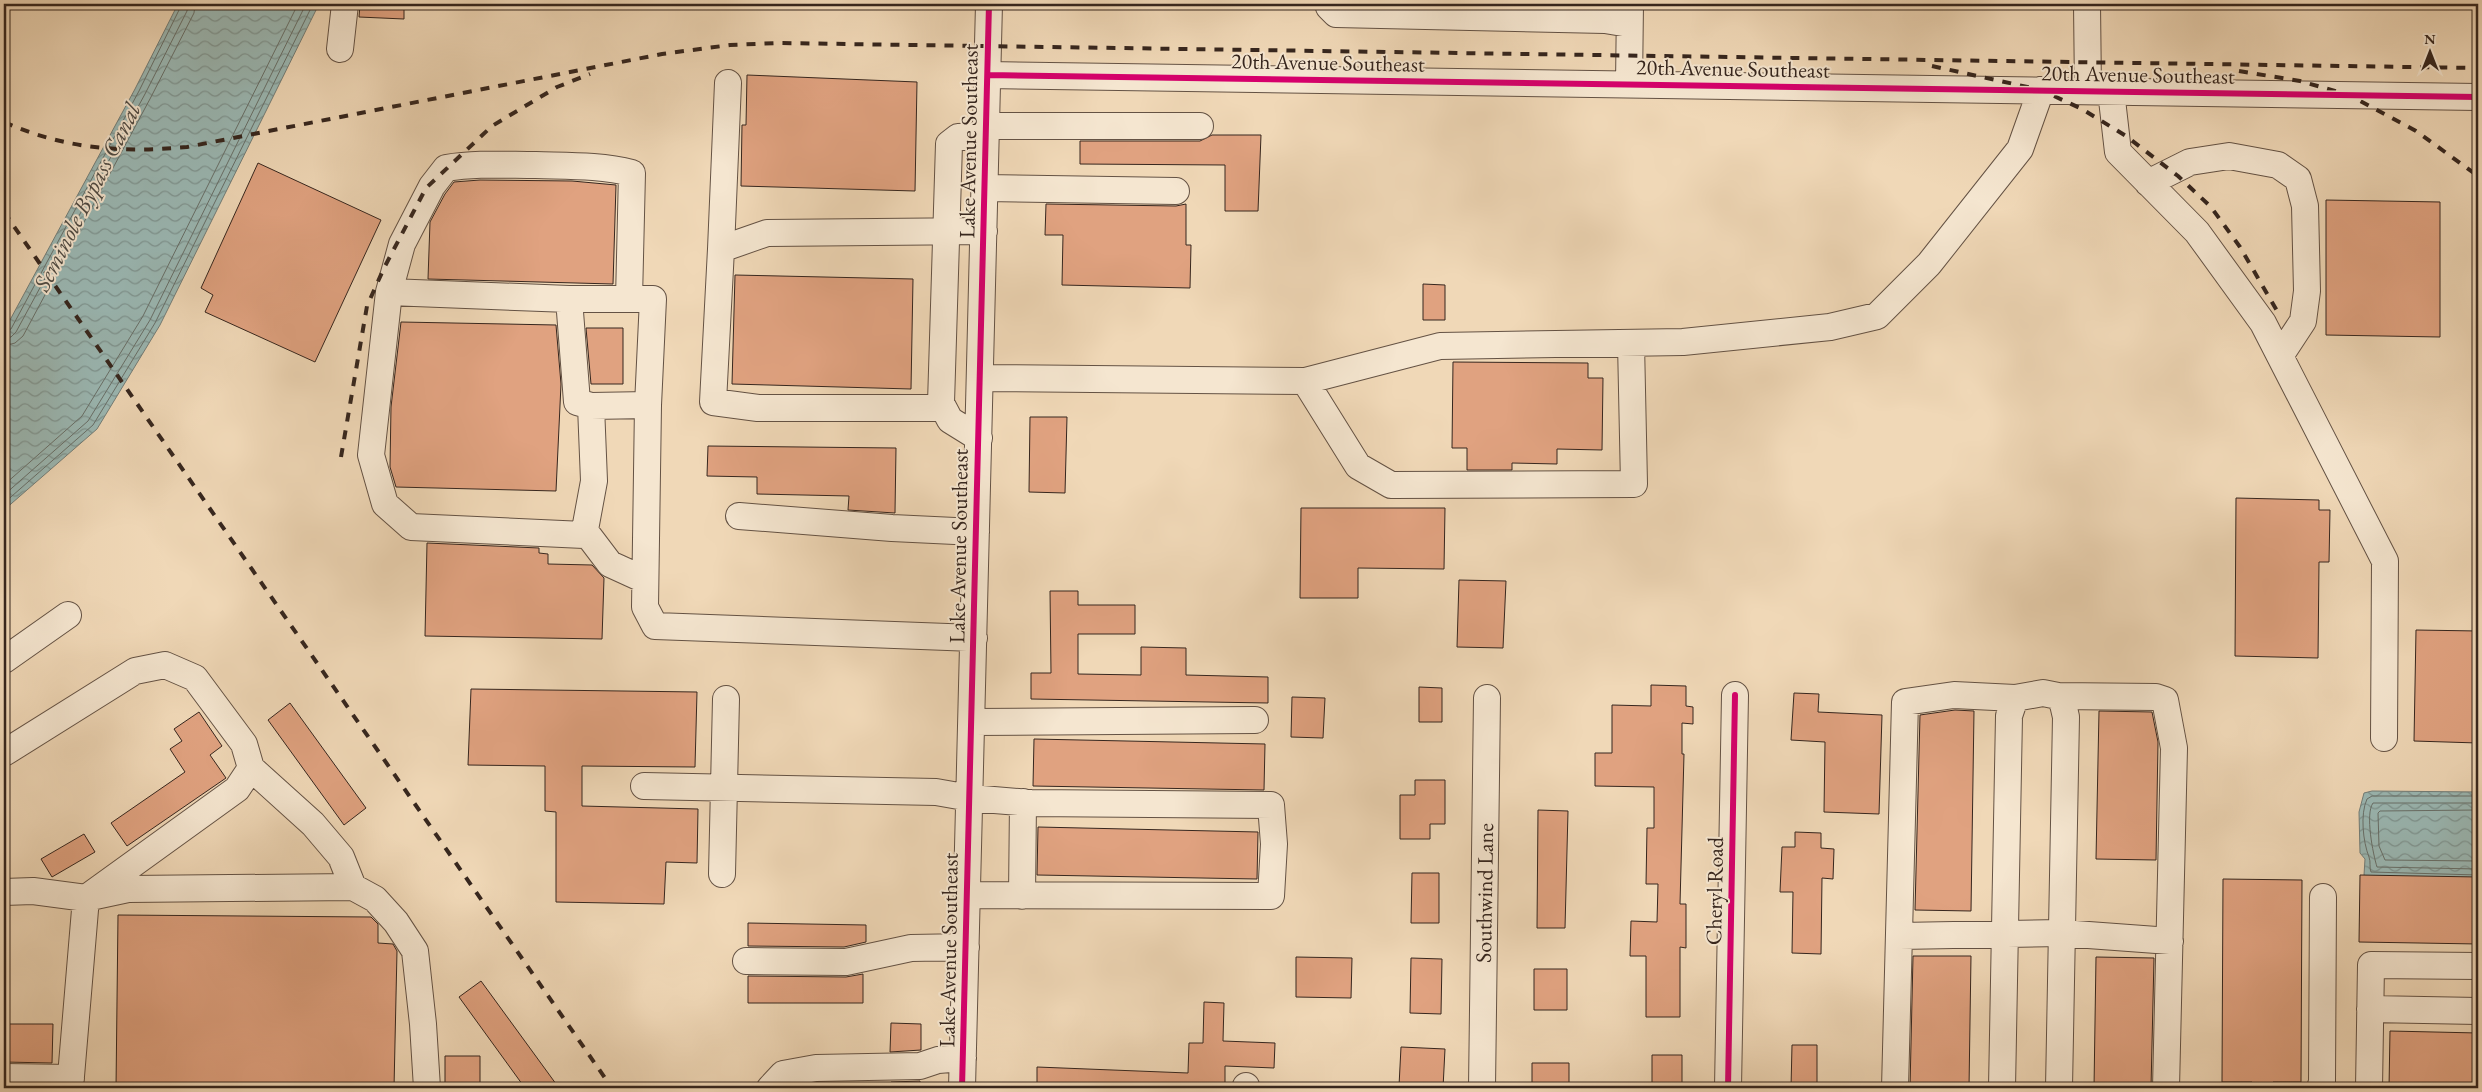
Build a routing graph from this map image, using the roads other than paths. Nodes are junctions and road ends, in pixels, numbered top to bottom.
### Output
1 (345, 4) edge
2 (989, 4) edge
3 (1329, 4) edge
4 (2088, 4) edge
5 (1630, 14) edge
6 (340, 49) dead end
7 (988, 75) junction
8 (728, 83) dead end
9 (1629, 84) junction
10 (2042, 90) junction
11 (2100, 91) junction
12 (2478, 97) edge
13 (1200, 126) dead end
14 (986, 131) junction
15 (2148, 183) junction
16 (985, 188) junction
17 (1176, 192) dead end
18 (984, 231) junction
19 (947, 233) junction
20 (721, 249) junction
21 (389, 292) junction
22 (569, 299) junction
23 (629, 299) junction
24 (944, 335) junction
25 (981, 337) junction
26 (1631, 343) junction
27 (2280, 356) junction
28 (980, 378) junction
29 (1305, 381) junction
30 (648, 405) junction
31 (591, 406) junction
32 (942, 408) junction
33 (978, 438) junction
34 (739, 516) dead end
35 (585, 531) junction
36 (976, 532) junction
37 (645, 580) junction
38 (68, 616) dead end
39 (974, 638) junction
40 (4, 660) edge
41 (1734, 695) dead end
42 (2058, 696) junction
43 (1487, 698) dead end
44 (2014, 698) junction
45 (726, 699) dead end
46 (1255, 720) dead end
47 (972, 722) junction
48 (2384, 738) dead end
49 (4, 754) edge
50 (251, 768) junction
51 (644, 786) dead end
52 (724, 788) junction
53 (970, 798) junction
54 (1023, 802) junction
55 (722, 874) dead end
56 (353, 887) junction
57 (4, 892) edge
58 (967, 896) junction
59 (1022, 896) junction
60 (2323, 897) dead end
61 (86, 898) junction
62 (2061, 933) junction
63 (2005, 934) junction
64 (1900, 936) junction
65 (2170, 941) junction
66 (966, 947) junction
67 (746, 961) dead end
68 (2478, 966) edge
69 (2370, 1009) junction
70 (2478, 1010) edge
71 (963, 1058) junction
72 (4, 1077) edge
73 (71, 1083) edge
74 (427, 1088) edge
75 (770, 1088) edge
76 (962, 1088) edge
77 (1482, 1088) edge
78 (1728, 1088) edge
79 (1895, 1088) edge
80 (2002, 1088) edge
81 (2059, 1088) edge
82 (2166, 1088) edge
83 (2320, 1088) edge
84 (2369, 1088) edge

1 - 6 street
2 - 7 street, Lake Avenue Southeast
3 - 5 street
4 - 11 street
5 - 9 street
7 - 9 street, 20th Avenue Southeast
7 - 14 street, Lake Avenue Southeast
8 - 20 street
9 - 10 street, 20th Avenue Southeast
10 - 11 street, 20th Avenue Southeast
10 - 26 street
11 - 12 street, 20th Avenue Southeast
11 - 15 street
13 - 14 street
14 - 16 street, Lake Avenue Southeast
14 - 19 street
15 - 27 street
15 - 27 street
16 - 17 street
16 - 18 street, Lake Avenue Southeast
18 - 19 street
18 - 25 street, Lake Avenue Southeast
19 - 20 street
19 - 24 street
20 - 32 street
21 - 22 street
21 - 23 street
21 - 35 street
22 - 23 street
22 - 31 street
23 - 30 street
24 - 25 street
24 - 32 street
25 - 28 street, Lake Avenue Southeast
26 - 29 street
26 - 29 street
27 - 48 street
28 - 29 street
28 - 33 street, Lake Avenue Southeast
30 - 31 street
30 - 37 street
31 - 35 street
32 - 33 street
33 - 36 street, Lake Avenue Southeast
34 - 36 street
35 - 37 street
36 - 39 street, Lake Avenue Southeast
37 - 39 street
38 - 40 street
39 - 47 street, Lake Avenue Southeast
41 - 78 street, Cheryl Road
42 - 44 street
42 - 62 street
42 - 65 street
43 - 77 street, Southwind Lane
44 - 63 street
44 - 64 street
45 - 52 street
46 - 47 street
47 - 53 street, Lake Avenue Southeast
49 - 50 street
50 - 56 street
50 - 61 street
51 - 52 street
52 - 53 street
52 - 55 street
53 - 54 street
53 - 58 street, Lake Avenue Southeast
54 - 59 street
54 - 59 street
56 - 61 street
56 - 74 street
57 - 61 street
58 - 59 street
58 - 66 street, Lake Avenue Southeast
60 - 83 street
61 - 73 street
62 - 63 street
62 - 65 street
62 - 81 street
63 - 64 street
63 - 80 street
64 - 79 street
65 - 82 street
66 - 67 street
66 - 71 street, Lake Avenue Southeast
68 - 69 street
69 - 70 street
69 - 84 street
71 - 75 street
71 - 76 street, Lake Avenue Southeast
72 - 73 street

